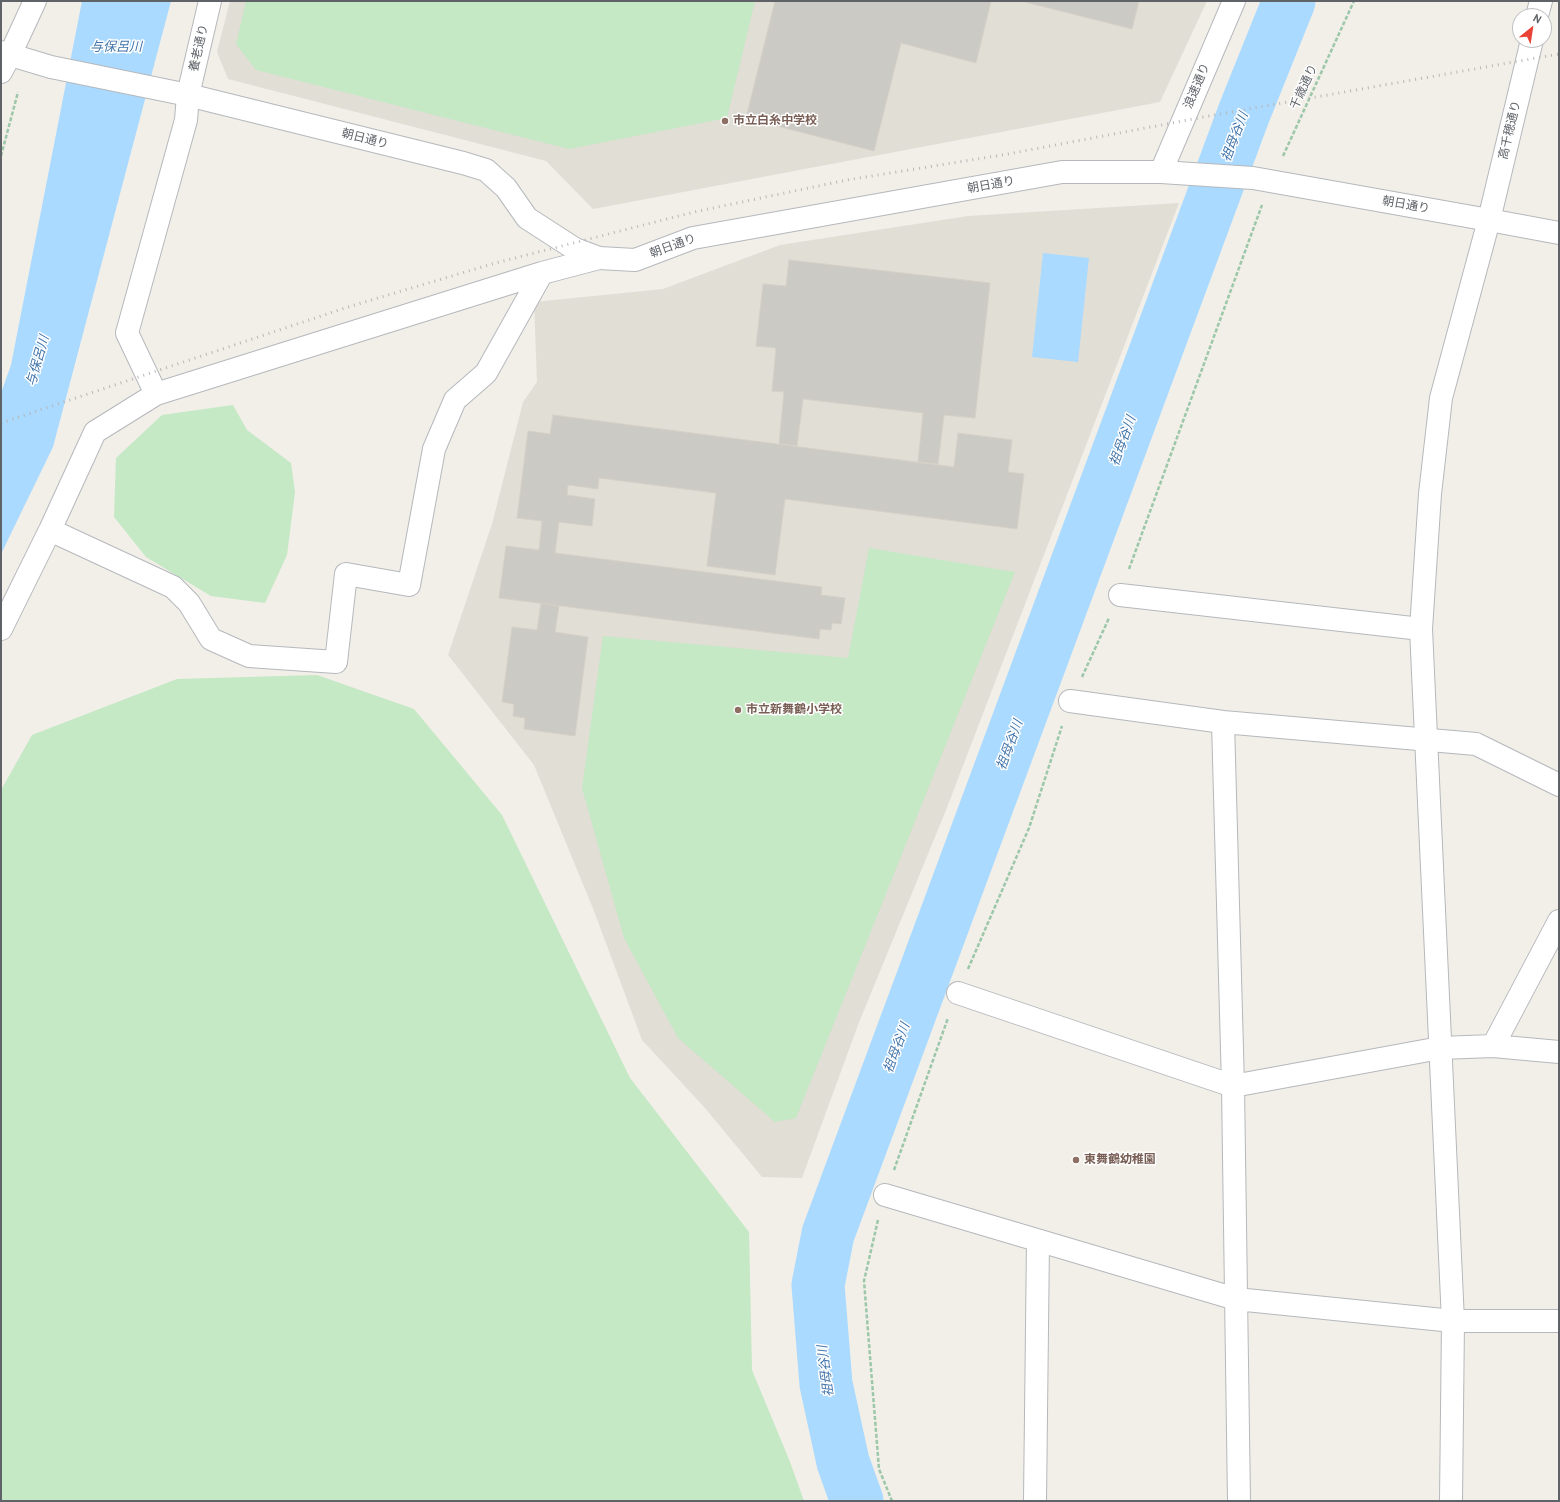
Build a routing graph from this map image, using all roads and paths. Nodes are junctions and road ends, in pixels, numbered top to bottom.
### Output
1 (35, 1) edge
2 (210, 1) edge
3 (1234, 1) edge
4 (1354, 1) edge
5 (1530, 48) edge
6 (4, 59) edge
7 (19, 89) dead end
8 (188, 95) junction
9 (1, 156) edge
10 (1161, 172) junction
11 (1262, 179) junction
12 (1489, 220) junction
13 (1559, 233) edge
14 (599, 258) junction
15 (542, 273) junction
16 (156, 394) junction
17 (50, 530) junction
18 (1120, 595) junction
19 (1421, 628) junction
20 (1, 630) edge
21 (1070, 701) junction
22 (1222, 722) junction
23 (1427, 739) junction
24 (1559, 785) edge
25 (1559, 921) edge
26 (958, 992) junction
27 (1493, 1046) junction
28 (1440, 1048) junction
29 (1559, 1052) edge
30 (1233, 1086) junction
31 (885, 1195) junction
32 (1038, 1241) junction
33 (1236, 1299) junction
34 (1453, 1321) junction
35 (1559, 1321) edge
36 (892, 1501) edge
37 (1035, 1501) edge
38 (1239, 1501) edge
39 (1451, 1501) edge

1 - 6 street
2 - 8 street, 養老通り
3 - 10 street, 浪速通り
4 - 11 path, 千歳通り
5 - 12 street, 高千穂通り
6 - 8 street, 朝日通り
7 - 9 path
8 - 14 street, 朝日通り
8 - 16 street, 養老通り
10 - 11 street, 朝日通り
10 - 14 street, 朝日通り
11 - 12 street, 朝日通り
11 - 18 path, 千歳通り
12 - 13 street, 朝日通り
12 - 19 street, 高千穂通り
14 - 15 street
15 - 16 street
15 - 17 street
16 - 17 street
17 - 20 street
18 - 19 street
18 - 21 path, 千歳通り
19 - 23 street, 高千穂通り
21 - 22 street
21 - 26 path, 千歳通り
22 - 23 street
22 - 30 street
23 - 24 street
23 - 28 street, 高千穂通り
25 - 27 street
26 - 30 street
26 - 31 path, 千歳通り
27 - 28 street
27 - 29 street
28 - 30 street
28 - 34 street, 高千穂通り
30 - 33 street
31 - 32 street
31 - 36 path, 千歳通り
32 - 33 street
32 - 37 street
33 - 34 street
33 - 38 street
34 - 35 street
34 - 39 street, 高千穂通り

